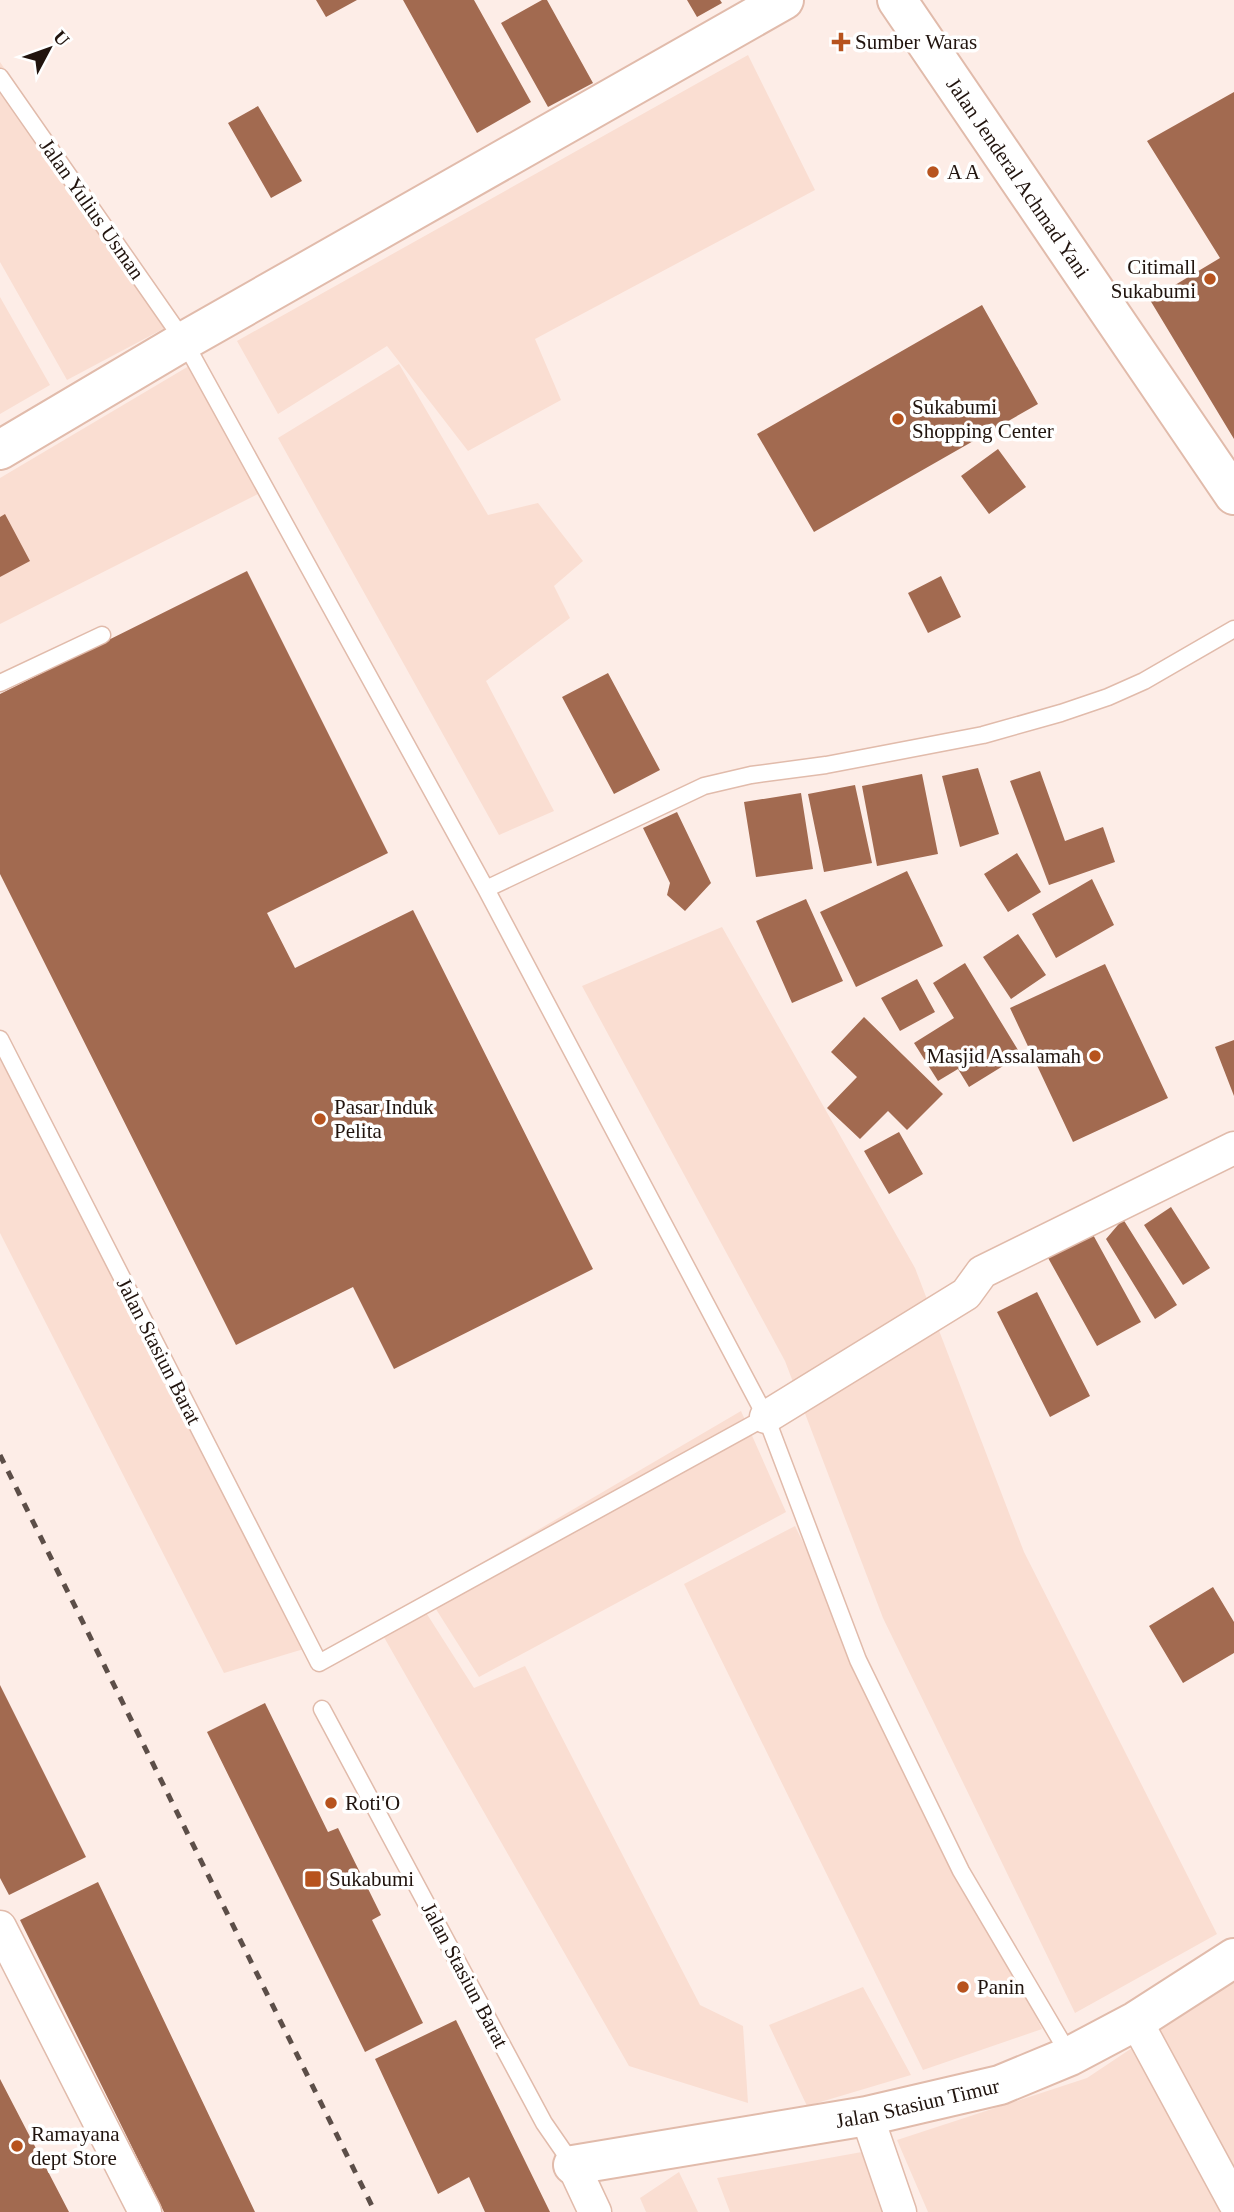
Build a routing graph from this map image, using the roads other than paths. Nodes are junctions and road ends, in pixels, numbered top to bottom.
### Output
1 (785, 0) edge
2 (897, 0) edge
3 (0, 77) edge
4 (184, 341) junction
5 (0, 450) edge
6 (1234, 495) edge
7 (1234, 629) edge
8 (102, 635) dead end
9 (0, 683) edge
10 (486, 889) junction
11 (0, 1039) edge
12 (1234, 1148) edge
13 (765, 1417) junction
14 (323, 1709) dead end
15 (0, 1927) edge
16 (1234, 1958) edge
17 (1136, 2021) junction
18 (1070, 2056) junction
19 (867, 2116) junction
20 (573, 2165) junction
21 (1234, 2202) edge
22 (145, 2212) edge
23 (595, 2212) edge
24 (900, 2212) edge

1 - 4 main road
2 - 6 main road, Jalan Jenderal Achmad Yani
3 - 4 lane, Jalan Yulius Usman
4 - 5 main road
4 - 10 lane, Jalan Yulius Usman
7 - 10 lane
8 - 9 lane
10 - 13 lane, Jalan Yulius Usman
11 - 13 lane, Jalan Stasiun Barat
12 - 13 street
13 - 18 lane, Jalan Yulius Usman
14 - 20 lane, Jalan Stasiun Barat
15 - 22 street
16 - 17 main road, Jalan Stasiun Timur
17 - 18 main road, Jalan Stasiun Timur
17 - 21 street
18 - 19 main road, Jalan Stasiun Timur
19 - 20 main road, Jalan Stasiun Timur
19 - 24 street
20 - 23 street

